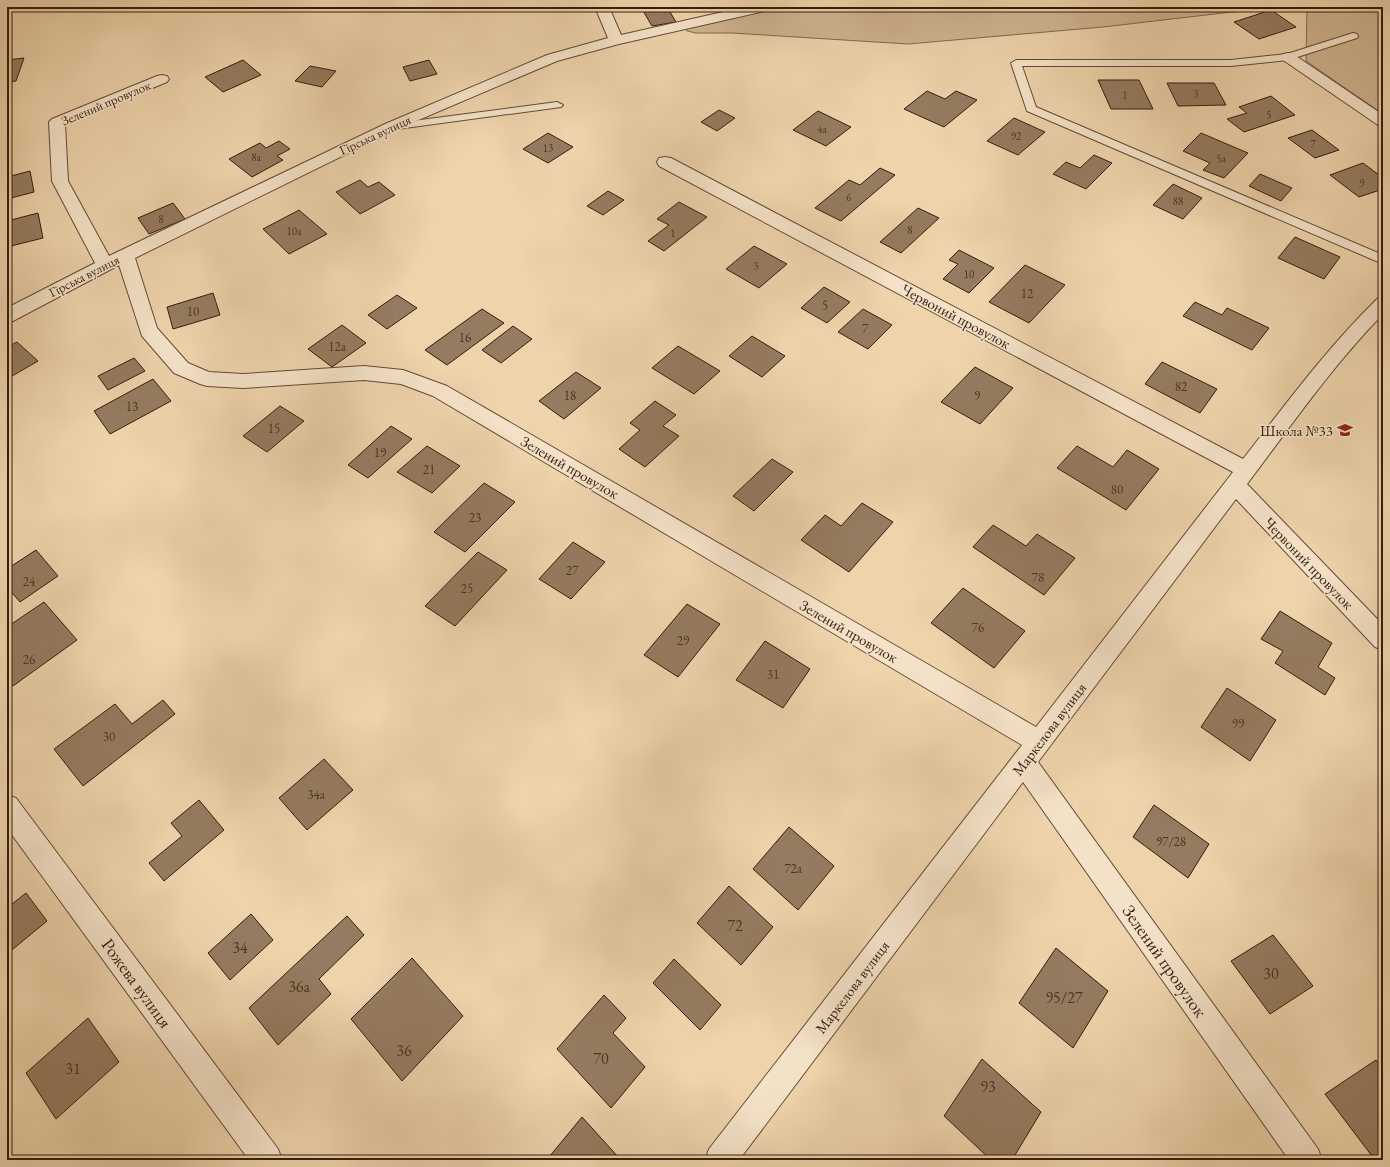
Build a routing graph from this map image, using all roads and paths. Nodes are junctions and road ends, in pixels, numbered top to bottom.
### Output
1 (602, 7) edge
2 (764, 7) edge
3 (1353, 36) dead end
4 (616, 40) junction
5 (1288, 57) junction
6 (162, 79) dead end
7 (557, 105) dead end
8 (1383, 122) edge
9 (390, 127) junction
10 (666, 162) dead end
11 (125, 255) junction
12 (1383, 260) edge
13 (104, 265) junction
14 (1383, 303) edge
15 (7, 316) edge
16 (1240, 477) junction
17 (1383, 640) edge
18 (1031, 752) junction
19 (7, 807) edge
20 (267, 1160) edge
21 (720, 1160) edge
22 (1307, 1160) edge

1 - 4 street
2 - 4 street, Гірська вулиця
3 - 5 lane
4 - 9 street, Гірська вулиця
5 - 8 street
5 - 12 lane
6 - 13 street, Зелений провулок
7 - 9 lane
9 - 11 street, Гірська вулиця
10 - 16 street, Червоний провулок
11 - 13 street, Гірська вулиця
11 - 18 street, Зелений провулок
13 - 15 street, Гірська вулиця
14 - 16 street, Маркелова вулиця
16 - 17 street, Червоний провулок
16 - 18 street, Маркелова вулиця
18 - 21 street, Маркелова вулиця
18 - 22 street, Зелений провулок
19 - 20 street, Рожева вулиця

